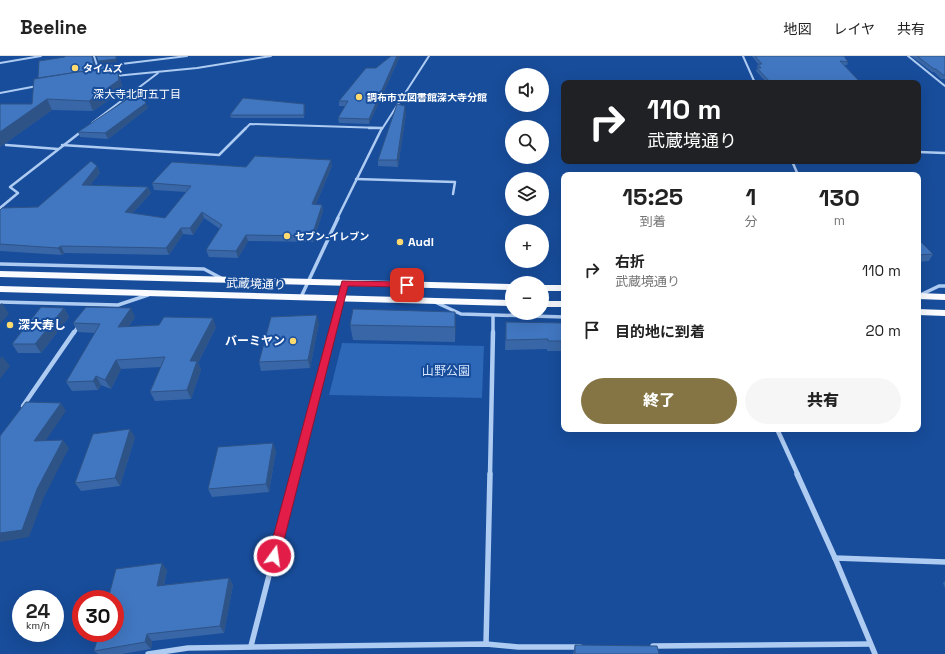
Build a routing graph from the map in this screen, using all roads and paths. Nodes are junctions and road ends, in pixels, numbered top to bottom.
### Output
1 (40, 56) edge
2 (94, 56) edge
3 (187, 56) edge
4 (272, 56) edge
5 (429, 56) edge
6 (743, 56) edge
7 (908, 56) edge
8 (0, 63) edge
9 (111, 65) edge
10 (104, 66) edge
11 (97, 67) junction
12 (159, 72) junction
13 (108, 77) edge
14 (94, 78) edge
15 (754, 80) edge
16 (43, 85) edge
17 (945, 86) edge
18 (0, 93) edge
19 (382, 128) junction
20 (6, 145) edge
21 (62, 145) junction
22 (58, 149) junction
23 (921, 152) edge
24 (945, 153) edge
25 (356, 179) junction
26 (453, 194) dead end
27 (0, 208) edge
28 (0, 264) edge
29 (0, 274) edge
30 (223, 280) junction
31 (307, 282) junction
32 (345, 283) junction
33 (945, 286) edge
34 (505, 287) edge
35 (549, 288) edge
36 (561, 288) edge
37 (0, 289) edge
38 (152, 293) junction
39 (921, 294) edge
40 (921, 296) edge
41 (301, 297) junction
42 (945, 297) edge
43 (340, 298) junction
44 (434, 301) junction
45 (0, 302) edge
46 (505, 303) edge
47 (549, 304) edge
48 (561, 304) edge
49 (93, 305) junction
50 (89, 310) edge
51 (921, 312) edge
52 (945, 313) edge
53 (493, 316) junction
54 (561, 317) edge
55 (82, 320) edge
56 (20, 410) edge
57 (778, 432) edge
58 (835, 558) junction
59 (945, 562) edge
60 (486, 644) junction
61 (870, 644) junction
62 (251, 646) junction
63 (588, 646) edge
64 (643, 646) edge
65 (148, 654) edge
66 (875, 654) edge

1 - 8 street
2 - 11 street
3 - 9 street
4 - 12 street
5 - 19 street
6 - 15 street
7 - 17 street
10 - 11 street
11 - 14 street
12 - 13 street
12 - 21 street
16 - 18 street
19 - 21 street
19 - 25 street
20 - 22 street
21 - 22 street
22 - 27 street
23 - 24 street
25 - 26 street
25 - 31 street
28 - 30 street
29 - 30 main road, 武蔵境通り
30 - 31 main road, 武蔵境通り
31 - 32 main road, 武蔵境通り
31 - 41 street
32 - 34 main road, 武蔵境通り
32 - 43 street
33 - 39 street
35 - 36 main road
37 - 38 main road, 武蔵境通り
38 - 41 main road, 武蔵境通り
38 - 49 street
40 - 42 main road
41 - 43 main road, 武蔵境通り
43 - 44 main road, 武蔵境通り
43 - 62 street
44 - 46 main road, 武蔵境通り
44 - 53 street
45 - 49 street
47 - 48 main road
49 - 50 street
51 - 52 main road
53 - 54 street
53 - 60 street
55 - 56 street
57 - 58 street
58 - 59 street
58 - 61 street
60 - 62 street
60 - 63 street
61 - 64 street
61 - 66 street
62 - 65 street

